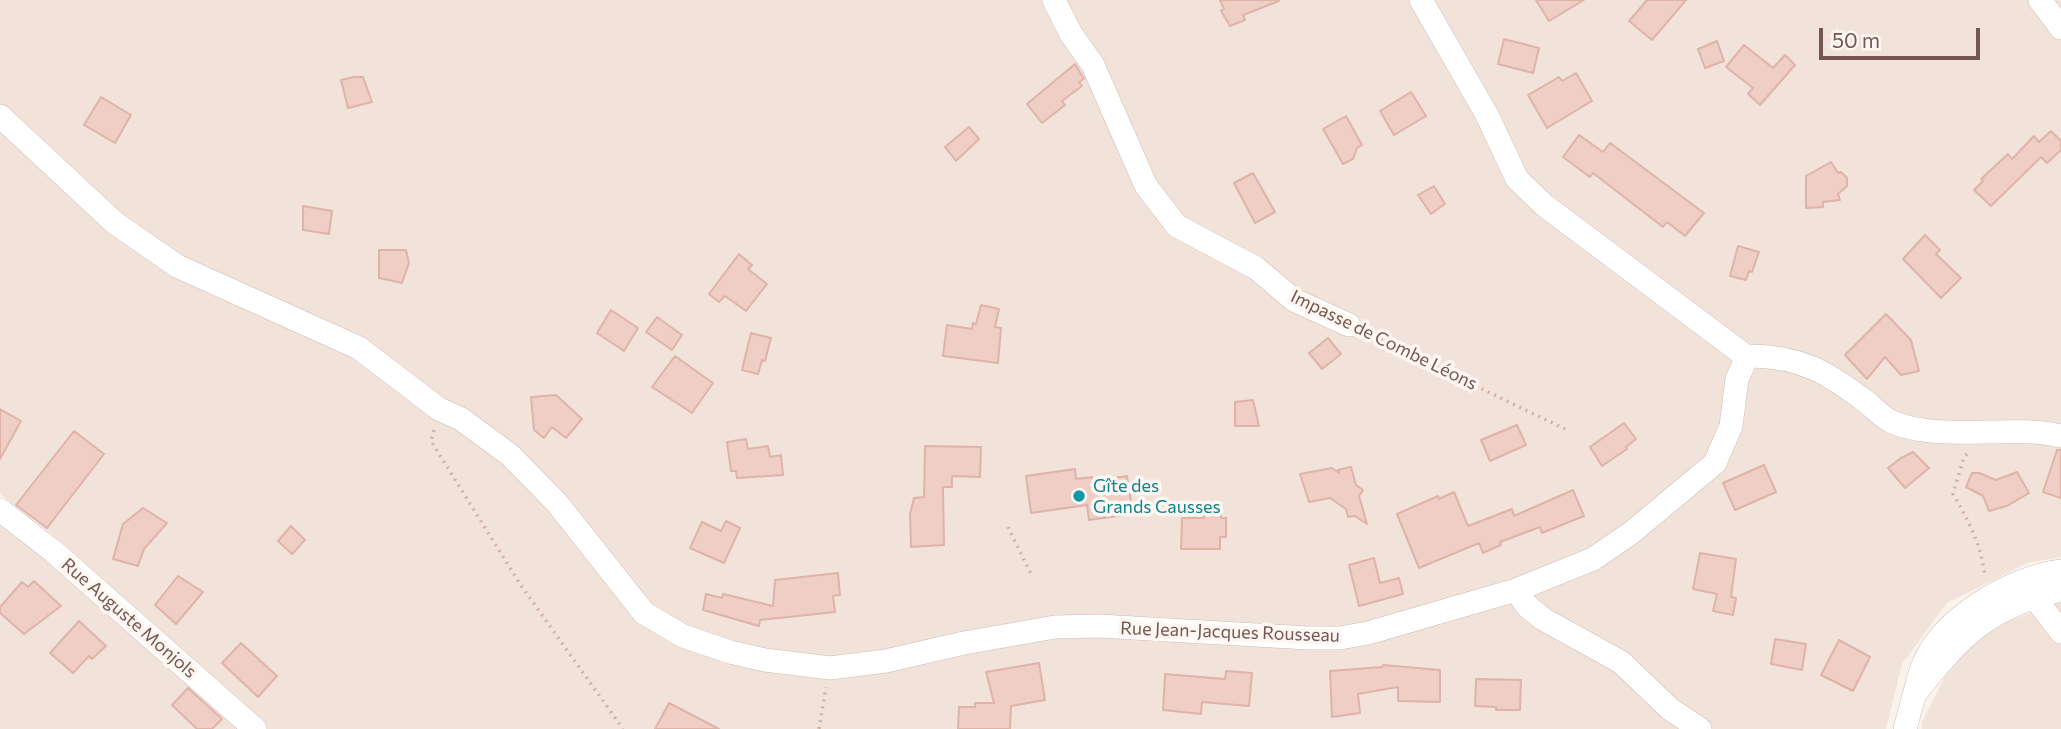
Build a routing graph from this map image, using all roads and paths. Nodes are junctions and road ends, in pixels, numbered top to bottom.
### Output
1 (1054, 0) edge
2 (1421, 0) edge
3 (2040, 0) edge
4 (2061, 28) edge
5 (0, 116) edge
6 (1349, 325) joint
7 (1747, 358) junction
8 (439, 409) junction
9 (1566, 429) dead end
10 (1989, 433) junction
11 (2061, 436) edge
12 (0, 510) edge
13 (1008, 527) dead end
14 (2061, 571) edge
15 (1031, 574) dead end
16 (1516, 590) junction
17 (2061, 590) edge
18 (2034, 597) junction
19 (1987, 599) junction
20 (2061, 632) edge
21 (830, 668) junction
22 (1914, 695) junction
23 (255, 729) edge
24 (623, 729) edge
25 (819, 729) edge
26 (1700, 729) edge
27 (1905, 729) edge

1 - 6 street, Impasse de Combe Léons
2 - 7 street
3 - 4 street
5 - 8 street, Rue Jean-Jacques Rousseau
6 - 9 path, Impasse de Combe Léons
7 - 10 street
7 - 16 street, Rue Jean-Jacques Rousseau
8 - 21 street, Rue Jean-Jacques Rousseau
8 - 24 path
10 - 11 street
10 - 19 path
12 - 23 street, Rue Auguste Monjols
13 - 15 path
14 - 19 street
16 - 21 street, Rue Jean-Jacques Rousseau
16 - 26 street
17 - 18 street
18 - 20 street
18 - 22 street
19 - 22 street
21 - 25 path
22 - 27 street

